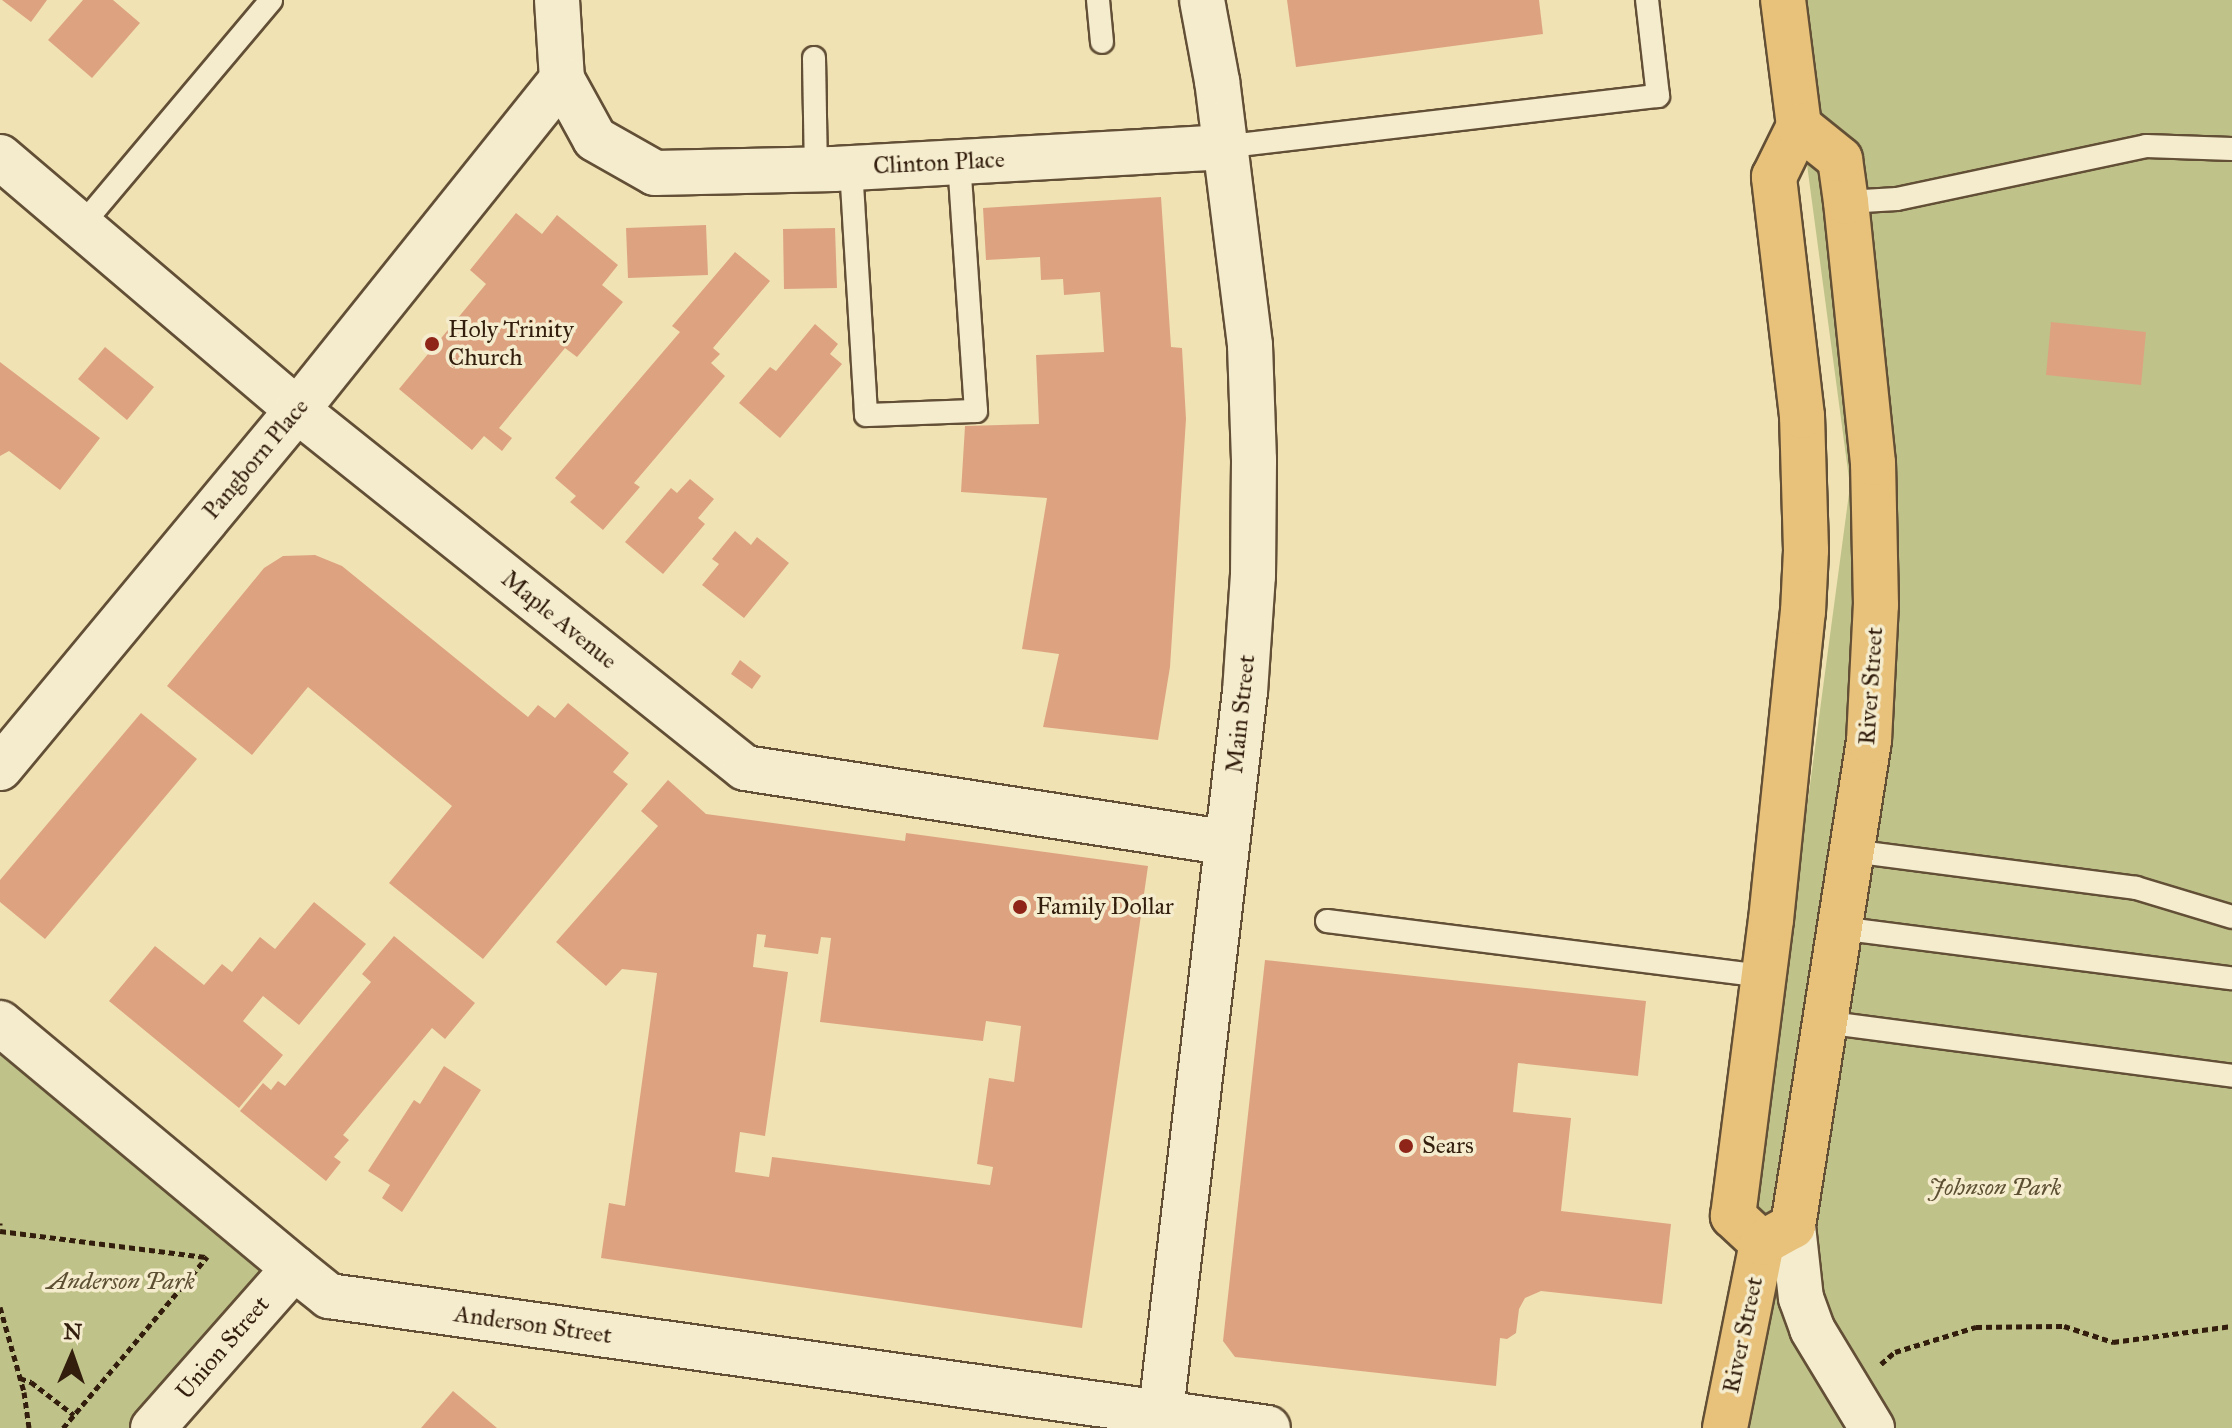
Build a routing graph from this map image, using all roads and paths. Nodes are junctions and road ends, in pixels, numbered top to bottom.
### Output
1 (271, 0) edge
2 (557, 0) edge
3 (1098, 0) edge
4 (1202, 0) edge
5 (1647, 0) edge
6 (1783, 0) edge
7 (1102, 42) dead end
8 (814, 58) dead end
9 (562, 79) junction
10 (1799, 126) junction
11 (1222, 147) junction
12 (2232, 149) edge
13 (0, 157) edge
14 (959, 161) junction
15 (833, 169) junction
16 (1846, 202) junction
17 (81, 226) junction
18 (297, 410) junction
19 (0, 768) edge
20 (1227, 843) junction
21 (1852, 851) junction
22 (2232, 917) edge
23 (1327, 921) dead end
24 (1839, 928) junction
25 (1762, 976) junction
26 (2232, 978) edge
27 (1824, 1022) junction
28 (0, 1023) edge
29 (2232, 1076) edge
30 (0, 1231) edge
31 (1778, 1235) junction
32 (294, 1268) junction
33 (0, 1307) edge
34 (2232, 1326) edge
35 (1871, 1372) dead end
36 (20, 1378) junction
37 (74, 1415) junction
38 (1160, 1421) edge
39 (29, 1428) edge
40 (63, 1428) edge
41 (153, 1428) edge
42 (1268, 1428) edge
43 (1725, 1428) edge
44 (1872, 1428) edge

1 - 17 lane
2 - 9 street
3 - 7 lane
4 - 11 street, Main Street
5 - 11 lane
6 - 10 main road
8 - 15 lane
9 - 15 street, Clinton Place
9 - 18 street, Pangborn Place
10 - 16 main road, River Street
10 - 25 main road, River Street
11 - 14 street, Clinton Place
11 - 20 street, Main Street
12 - 16 lane
13 - 17 street, Maple Avenue
14 - 15 street, Clinton Place
14 - 15 lane
16 - 21 main road, River Street
17 - 18 street, Maple Avenue
18 - 19 street, Pangborn Place
18 - 20 street, Maple Avenue
20 - 38 street, Main Street
21 - 22 lane
21 - 24 main road, River Street
23 - 25 lane
24 - 26 lane
24 - 27 main road, River Street
25 - 31 main road, River Street
27 - 29 lane
27 - 31 main road, River Street
28 - 32 street, Anderson Street
30 - 37 path
31 - 43 main road, River Street
31 - 44 street
32 - 38 street, Anderson Street
32 - 41 street, Union Street
33 - 36 path
34 - 35 path
36 - 37 path
36 - 39 path
37 - 40 path
38 - 42 street, Anderson Street

